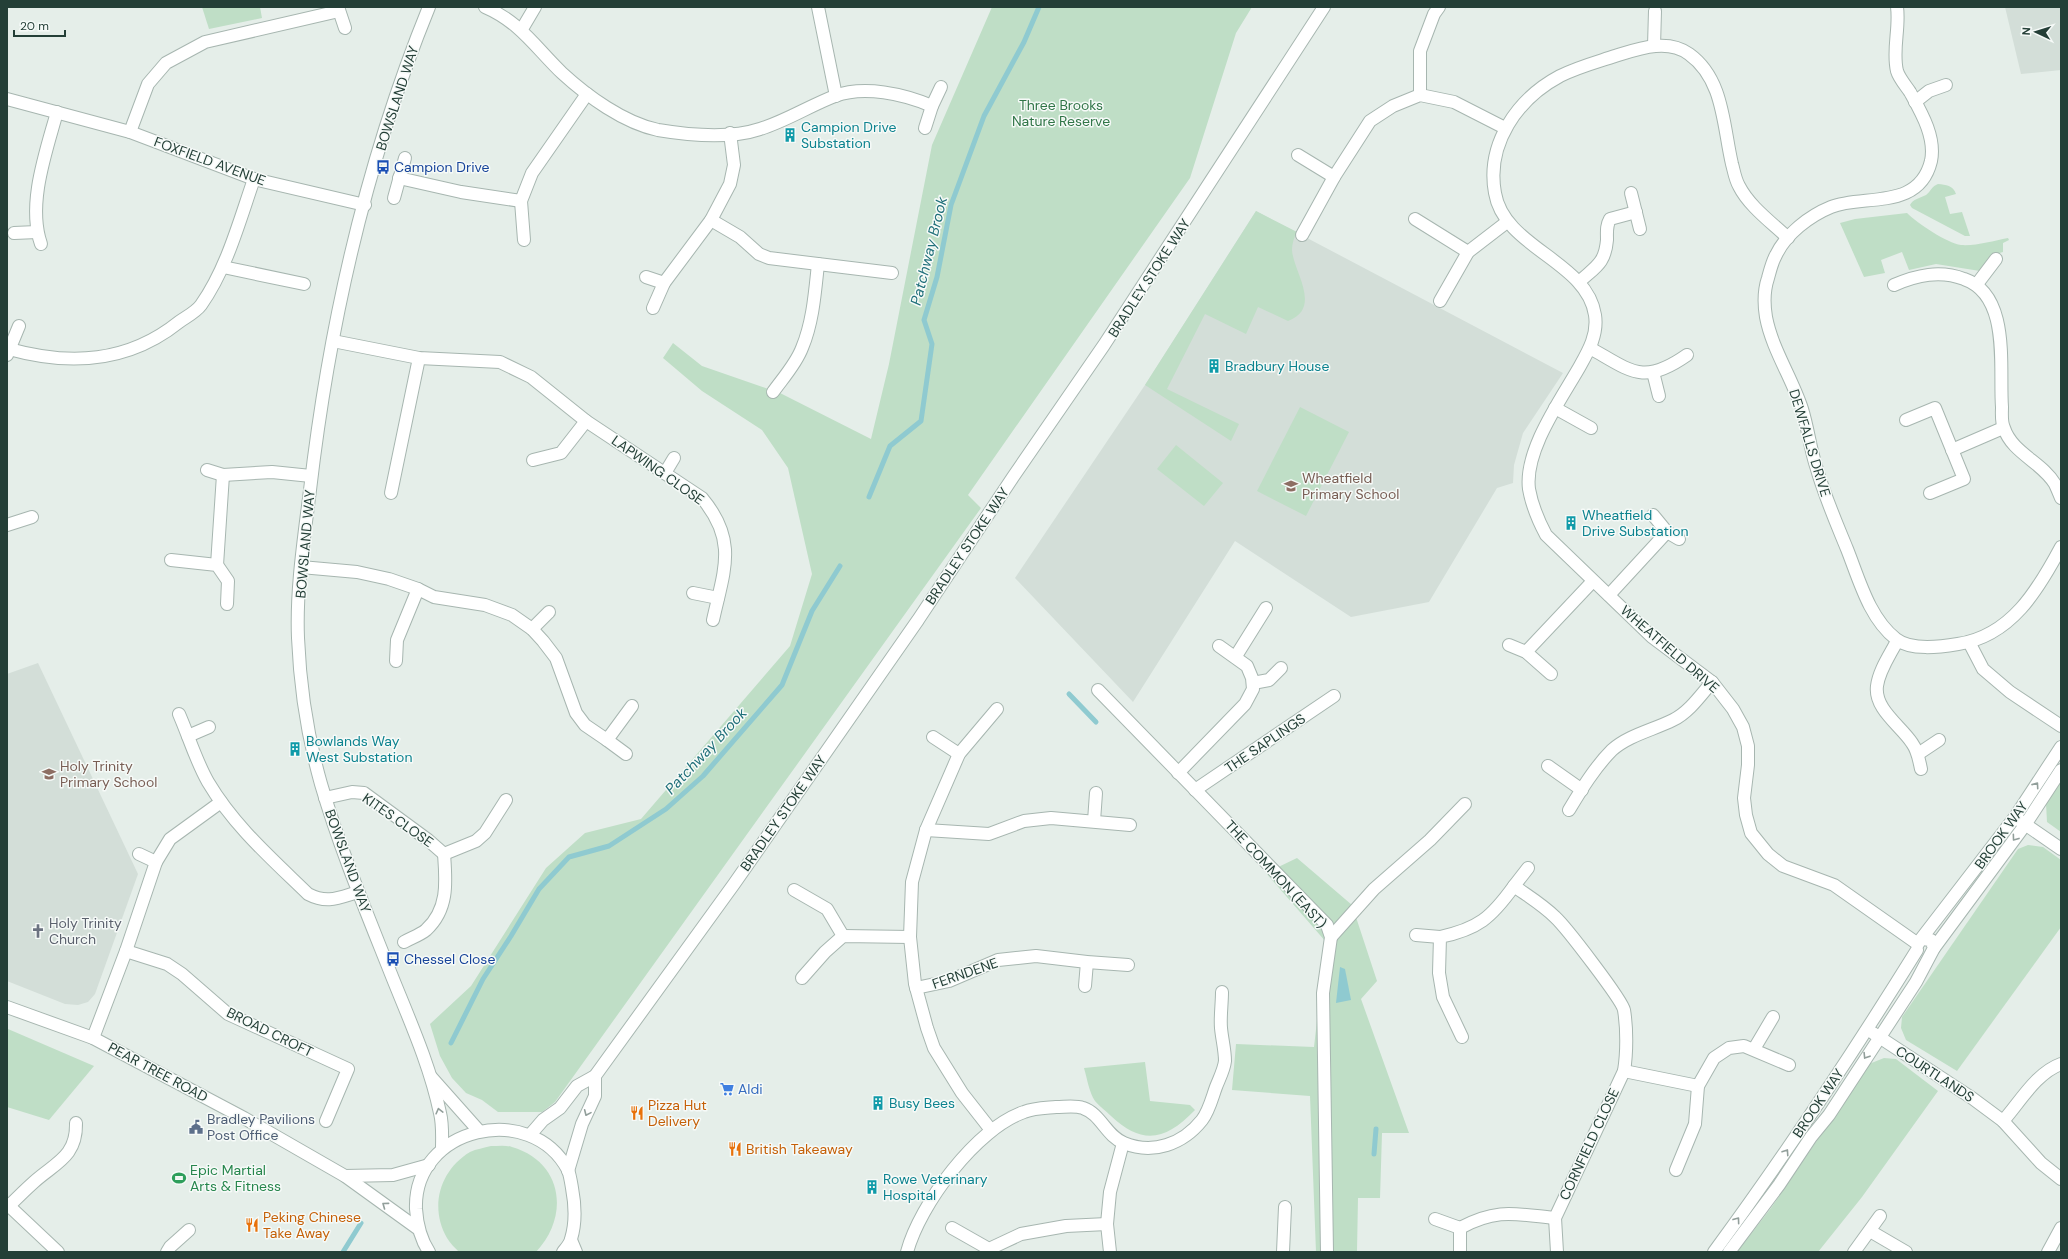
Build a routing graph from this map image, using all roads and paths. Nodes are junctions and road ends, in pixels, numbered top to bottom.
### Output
1 (429, 7) edge
2 (485, 7) edge
3 (535, 7) edge
4 (818, 7) edge
5 (1324, 7) edge
6 (1440, 7) edge
7 (1897, 7) edge
8 (339, 9) edge
9 (1654, 11) dead end
10 (345, 28) dead end
11 (522, 30) junction
12 (1654, 46) junction
13 (1946, 85) dead end
14 (941, 87) dead end
15 (587, 94) junction
16 (1420, 95) junction
17 (836, 96) junction
18 (7, 99) edge
19 (1915, 102) junction
20 (932, 106) junction
21 (57, 112) junction
22 (925, 128) dead end
23 (1505, 128) junction
24 (130, 132) junction
25 (730, 133) junction
26 (1298, 155) dead end
27 (405, 158) dead end
28 (1334, 177) junction
29 (399, 178) junction
30 (254, 179) junction
31 (1631, 193) dead end
32 (394, 198) dead end
33 (521, 201) junction
34 (365, 205) junction
35 (1636, 212) junction
36 (1415, 219) dead end
37 (711, 220) junction
38 (1507, 222) junction
39 (1640, 229) dead end
40 (37, 232) junction
41 (14, 233) dead end
42 (1302, 235) dead end
43 (1788, 238) junction
44 (524, 240) dead end
45 (41, 244) dead end
46 (1468, 252) junction
47 (1996, 258) dead end
48 (818, 264) junction
49 (223, 267) junction
50 (892, 273) dead end
51 (646, 277) dead end
52 (1579, 282) junction
53 (664, 283) junction
54 (304, 284) dead end
55 (1977, 284) junction
56 (1894, 285) dead end
57 (1440, 302) dead end
58 (652, 308) dead end
59 (19, 326) dead end
60 (332, 340) junction
61 (1590, 348) junction
62 (8, 352) edge
63 (1687, 355) dead end
64 (420, 358) junction
65 (1653, 372) junction
66 (773, 392) dead end
67 (1659, 396) dead end
68 (1555, 408) junction
69 (1906, 420) dead end
70 (586, 421) junction
71 (1591, 428) dead end
72 (2003, 428) junction
73 (1952, 450) junction
74 (674, 458) dead end
75 (533, 460) dead end
76 (207, 470) dead end
77 (665, 473) junction
78 (223, 475) junction
79 (311, 476) junction
80 (391, 493) dead end
81 (1930, 493) dead end
82 (2061, 498) edge
83 (1653, 515) dead end
84 (32, 518) dead end
85 (7, 524) edge
86 (1667, 532) junction
87 (1679, 539) dead end
88 (2061, 547) edge
89 (171, 560) dead end
90 (217, 565) junction
91 (301, 567) junction
92 (1593, 581) junction
93 (418, 589) junction
94 (693, 593) dead end
95 (1609, 594) junction
96 (718, 598) junction
97 (227, 604) dead end
98 (1266, 608) dead end
99 (548, 612) dead end
100 (713, 620) dead end
101 (532, 629) junction
102 (1897, 641) junction
103 (1969, 642) junction
104 (1509, 645) dead end
105 (1219, 646) dead end
106 (1526, 652) junction
107 (1236, 656) junction
108 (396, 661) dead end
109 (1280, 668) dead end
110 (1551, 674) dead end
111 (1712, 682) junction
112 (1253, 683) junction
113 (1098, 690) dead end
114 (1334, 696) dead end
115 (632, 706) dead end
116 (997, 709) dead end
117 (179, 714) dead end
118 (2061, 726) edge
119 (209, 727) dead end
120 (188, 736) junction
121 (933, 737) dead end
122 (607, 740) junction
123 (1939, 740) dead end
124 (2061, 747) edge
125 (626, 754) dead end
126 (959, 754) junction
127 (1918, 754) junction
128 (1548, 766) dead end
129 (1922, 769) dead end
130 (2061, 770) edge
131 (1178, 773) junction
132 (1195, 790) junction
133 (1582, 790) junction
134 (1096, 793) dead end
135 (325, 798) junction
136 (506, 800) dead end
137 (221, 802) junction
138 (1465, 804) dead end
139 (1569, 810) dead end
140 (2015, 817) junction
141 (1094, 821) junction
142 (1130, 825) dead end
143 (2025, 825) junction
144 (926, 830) junction
145 (2061, 849) edge
146 (139, 854) dead end
147 (444, 854) junction
148 (156, 862) junction
149 (1528, 868) dead end
150 (1514, 886) junction
151 (794, 890) dead end
152 (358, 892) junction
153 (1416, 935) dead end
154 (843, 936) junction
155 (910, 937) junction
156 (1331, 937) junction
157 (1440, 937) junction
158 (404, 942) dead end
159 (1919, 944) junction
160 (126, 951) junction
161 (1932, 951) junction
162 (1086, 962) junction
163 (1128, 965) dead end
164 (802, 978) dead end
165 (1085, 986) dead end
166 (916, 988) junction
167 (1222, 992) dead end
168 (7, 1006) edge
169 (1772, 1017) dead end
170 (1867, 1028) junction
171 (93, 1038) junction
172 (1462, 1038) dead end
173 (1878, 1038) junction
174 (1754, 1049) junction
175 (2061, 1064) edge
176 (1789, 1066) dead end
177 (1624, 1071) junction
178 (430, 1075) junction
179 (595, 1076) junction
180 (1698, 1086) junction
181 (326, 1121) dead end
182 (2003, 1121) junction
183 (76, 1123) dead end
184 (992, 1130) junction
185 (479, 1131) junction
186 (530, 1135) junction
187 (1123, 1143) junction
188 (442, 1149) junction
189 (429, 1165) junction
190 (1676, 1170) dead end
191 (568, 1171) junction
192 (344, 1176) junction
193 (2061, 1178) edge
194 (8, 1205) edge
195 (1285, 1207) dead end
196 (1880, 1216) dead end
197 (1555, 1218) junction
198 (1435, 1219) dead end
199 (1107, 1224) junction
200 (417, 1228) junction
201 (952, 1228) dead end
202 (1460, 1228) junction
203 (2061, 1228) edge
204 (189, 1230) dead end
205 (1870, 1230) junction
206 (571, 1240) junction
207 (990, 1251) edge
208 (58, 1252) edge
209 (167, 1252) edge
210 (429, 1252) edge
211 (563, 1252) edge
212 (576, 1252) edge
213 (906, 1252) edge
214 (1110, 1252) edge
215 (1284, 1252) edge
216 (1328, 1252) edge
217 (1460, 1252) edge
218 (1558, 1252) edge
219 (1714, 1252) edge
220 (1729, 1252) edge
221 (1854, 1252) edge
222 (1906, 1252) edge
223 (2048, 1252) edge

1 - 34 street, BOWSLAND WAY
2 - 11 street
3 - 11 street
4 - 17 street
5 - 179 street, BRADLEY STOKE WAY
6 - 16 street
7 - 19 street, DEWFALLS DRIVE
8 - 10 street
8 - 24 street
9 - 12 street
11 - 15 street
12 - 23 street, WHEATFIELD DRIVE
12 - 43 street
13 - 19 street
14 - 20 street
15 - 25 street
15 - 33 street
16 - 23 street
16 - 28 street
17 - 20 street
17 - 25 street
18 - 21 street, FOXFIELD AVENUE
19 - 43 street, DEWFALLS DRIVE
20 - 22 street
21 - 24 street, FOXFIELD AVENUE
21 - 40 street
23 - 38 street, WHEATFIELD DRIVE
24 - 30 street, FOXFIELD AVENUE
25 - 37 street
26 - 28 street
27 - 29 street
28 - 42 street
29 - 32 street
29 - 33 street
30 - 34 street, FOXFIELD AVENUE
30 - 49 street
31 - 35 street
33 - 44 street
34 - 60 street, BOWSLAND WAY
35 - 39 street
35 - 52 street
36 - 46 street
37 - 48 street
37 - 53 street
38 - 46 street
38 - 52 street, WHEATFIELD DRIVE
40 - 41 street
40 - 45 street
43 - 102 street, DEWFALLS DRIVE
46 - 57 street
47 - 55 street
48 - 50 street
48 - 66 street
49 - 54 street
49 - 62 street
51 - 53 street
52 - 61 street, WHEATFIELD DRIVE
53 - 58 street
55 - 56 street
55 - 72 street
59 - 62 street
60 - 64 street, LAPWING CLOSE
60 - 79 street, BOWSLAND WAY
61 - 65 street
61 - 68 street, WHEATFIELD DRIVE
63 - 65 street
64 - 70 street, LAPWING CLOSE
64 - 80 street
65 - 67 street
68 - 71 street
68 - 92 street, WHEATFIELD DRIVE
69 - 73 street
70 - 75 street
70 - 77 street, LAPWING CLOSE
72 - 73 street
72 - 82 street
73 - 81 street
74 - 77 street
76 - 78 street
77 - 96 street, LAPWING CLOSE
78 - 79 street
78 - 90 street
79 - 91 street, BOWSLAND WAY
83 - 86 street
84 - 85 street
86 - 87 street
86 - 95 street, WHEATFIELD DRIVE
88 - 103 street
89 - 90 street
90 - 97 street
91 - 93 street
91 - 135 street, BOWSLAND WAY
92 - 95 street, WHEATFIELD DRIVE
92 - 106 street
93 - 101 street
93 - 108 street
94 - 96 street
95 - 111 street, WHEATFIELD DRIVE
96 - 100 street, LAPWING CLOSE
98 - 107 street
99 - 101 street
101 - 122 street
102 - 103 street
102 - 127 street
103 - 118 street
104 - 106 street
105 - 107 street
106 - 110 street
107 - 112 street
109 - 112 street
111 - 133 street
111 - 159 street, WHEATFIELD DRIVE
112 - 131 street
113 - 131 street, THE COMMON (EAST)
114 - 132 street, THE SAPLINGS
115 - 122 street
116 - 126 street, FERNDENE
117 - 120 street
119 - 120 street
120 - 137 street
121 - 126 street
122 - 125 street
123 - 127 street
140 -> 124 street, BROOK WAY
126 - 144 street, FERNDENE
127 - 129 street
128 - 133 street
130 - 143 street, BROOK WAY
131 - 132 street, THE COMMON (EAST)
132 - 156 street, THE COMMON (EAST)
133 - 139 street
134 - 141 street
135 - 147 street, KITES CLOSE
135 - 152 street, BOWSLAND WAY
136 - 147 street
137 - 148 street
137 - 152 street
138 - 156 street
140 - 143 street
140 - 159 street, BROOK WAY
141 - 142 street
141 - 144 street
143 - 145 street
143 -> 161 street, BROOK WAY
144 - 155 street, FERNDENE
146 - 148 street
147 - 158 street
148 - 160 street
149 - 150 street
150 - 157 street
150 - 177 street, CORNFIELD CLOSE
151 - 154 street
152 - 178 street, BOWSLAND WAY
153 - 157 street
154 - 155 street
154 - 164 street
155 - 166 street, FERNDENE
156 - 216 street, THE COMMON (EAST)
157 - 172 street
159 - 161 street, WHEATFIELD DRIVE
159 - 170 street, BROOK WAY
160 - 171 street
160 - 181 street, BROAD CROFT
161 - 173 street, BROOK WAY
162 - 163 street, FERNDENE
162 - 165 street
162 - 166 street, FERNDENE
166 - 184 street, FERNDENE
167 - 187 street
168 - 171 street, PEAR TREE ROAD
169 - 174 street
170 - 173 street, COURTLANDS
219 -> 170 street, BROOK WAY
171 - 192 street, PEAR TREE ROAD
173 - 182 street, COURTLANDS
173 -> 220 street, BROOK WAY
174 - 176 street
174 - 180 street
175 - 182 street
177 - 180 street, CORNFIELD CLOSE
177 - 197 street, CORNFIELD CLOSE
178 - 185 street, BOWSLAND WAY
188 -> 178 street, BOWSLAND WAY
179 - 186 street, BRADLEY STOKE WAY
179 -> 191 street
180 - 190 street
182 - 193 street, COURTLANDS
183 - 194 street
184 - 187 street
184 - 213 street
185 - 186 street
185 - 188 street
186 - 191 street
187 - 199 street
188 - 189 street
189 - 192 street
189 - 200 street
191 - 206 street
200 -> 192 street, PEAR TREE ROAD
194 - 208 street
195 - 215 street
196 - 205 street
197 - 202 street, CORNFIELD CLOSE
197 - 218 street, CORNFIELD CLOSE
198 - 202 street
199 - 207 street
199 - 214 street
200 - 210 street
201 - 207 street
202 - 217 street
203 - 223 street
204 - 209 street
205 - 221 street
205 - 222 street
206 - 211 street
206 - 212 street

